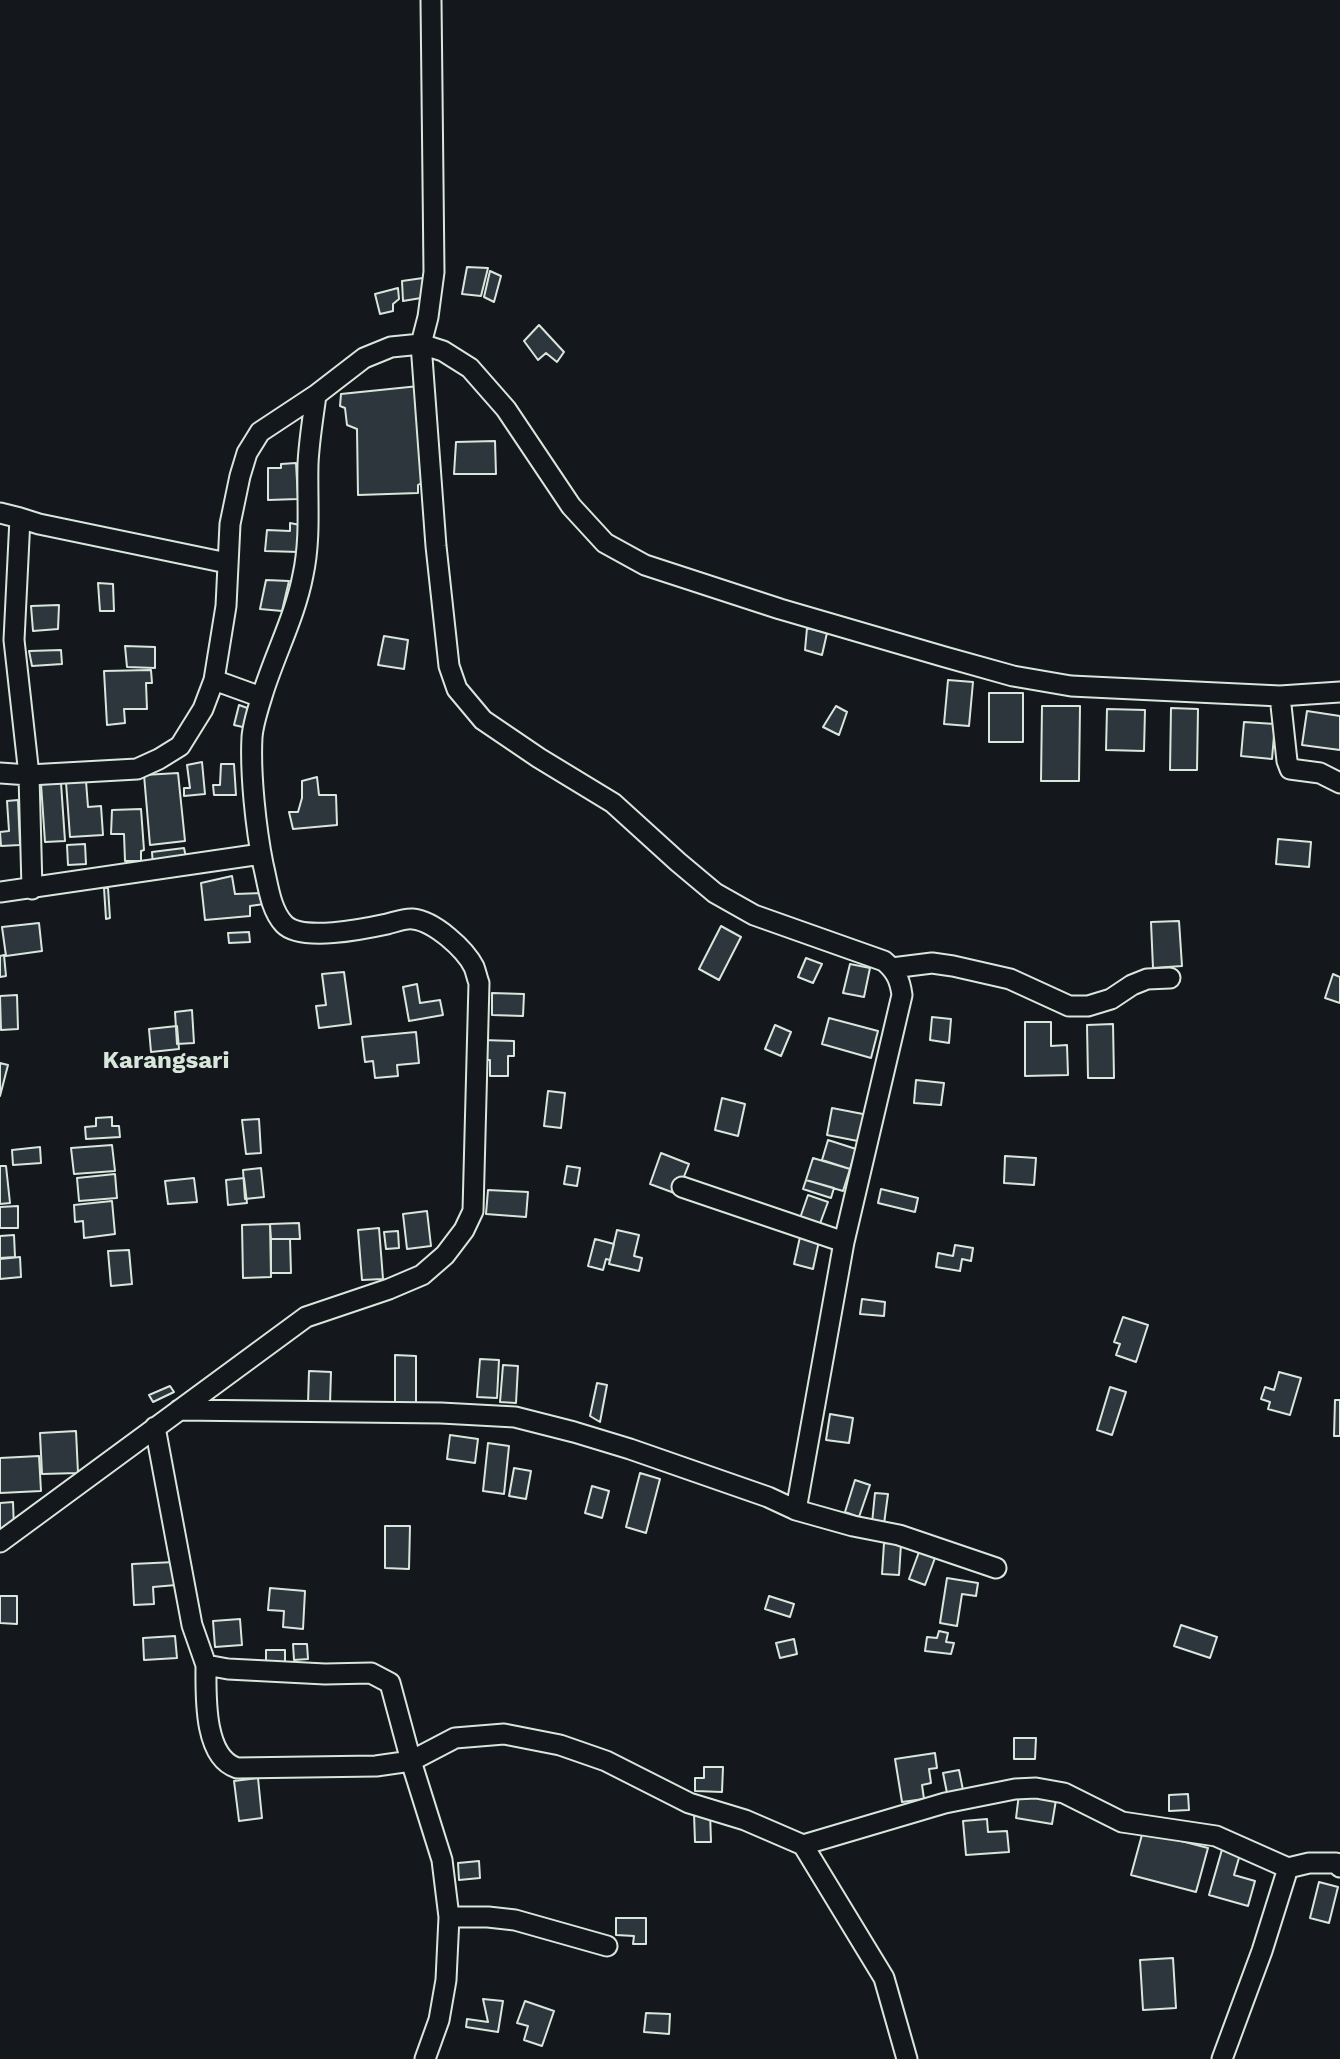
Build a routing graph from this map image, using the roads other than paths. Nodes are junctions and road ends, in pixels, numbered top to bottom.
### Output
1 (431, 0) edge
2 (421, 344) junction
3 (316, 395) junction
4 (0, 513) edge
5 (20, 518) junction
6 (222, 563) junction
7 (214, 680) junction
8 (1340, 692) edge
9 (1280, 696) junction
10 (261, 697) junction
11 (0, 773) edge
12 (29, 775) junction
13 (1340, 783) edge
14 (261, 854) junction
15 (32, 889) junction
16 (0, 892) edge
17 (892, 968) junction
18 (1170, 978) dead end
19 (682, 1187) dead end
20 (844, 1242) junction
21 (178, 1410) junction
22 (155, 1427) junction
23 (796, 1510) junction
24 (0, 1542) edge
25 (996, 1567) dead end
26 (206, 1665) junction
27 (411, 1761) junction
28 (803, 1845) junction
29 (1340, 1867) edge
30 (1288, 1868) junction
31 (449, 1917) junction
32 (607, 1946) dead end
33 (425, 2059) edge
34 (907, 2059) edge
35 (1222, 2059) edge

1 - 2 street
2 - 3 street
2 - 9 street
2 - 17 street
3 - 6 street
3 - 10 street
4 - 5 street
5 - 6 street
5 - 12 street
6 - 7 street
7 - 10 street
7 - 12 street
8 - 9 street
9 - 13 street
10 - 14 street
11 - 12 street
12 - 15 street
14 - 15 street
14 - 21 street
15 - 16 street
17 - 18 street
17 - 20 street
19 - 20 street
20 - 23 street
21 - 22 street
21 - 23 street
22 - 24 street
22 - 26 street
23 - 25 street
26 - 27 street
26 - 27 street
27 - 28 street
27 - 31 street
28 - 30 street
28 - 34 street
29 - 30 street
30 - 35 street
31 - 32 street
31 - 33 street

